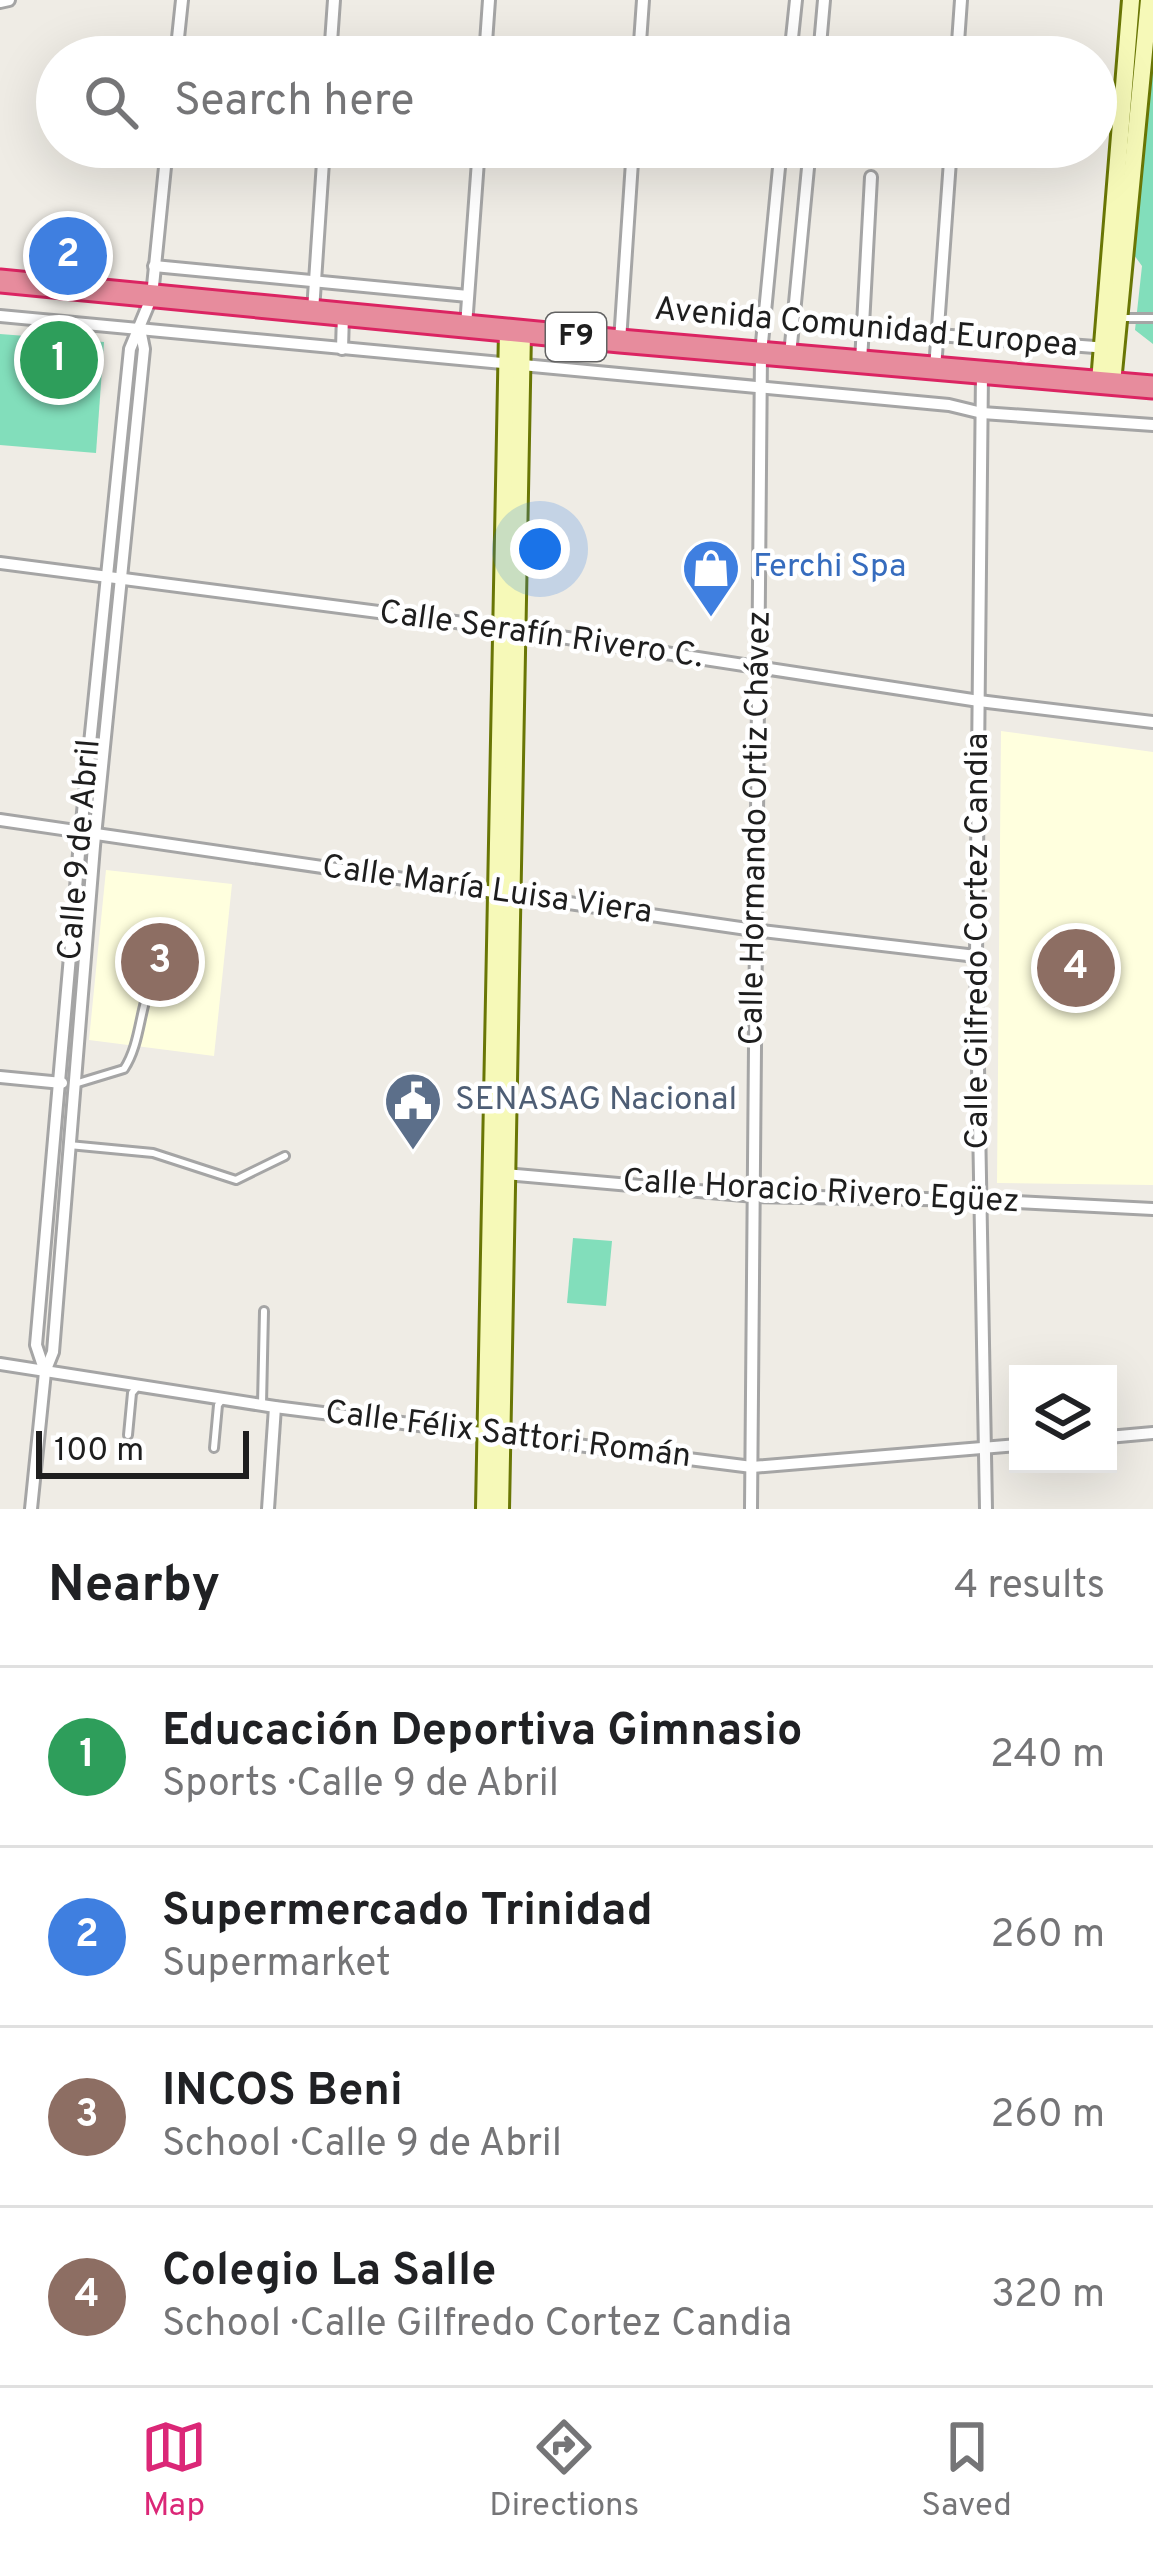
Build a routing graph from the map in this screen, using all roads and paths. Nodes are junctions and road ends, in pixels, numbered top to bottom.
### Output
1 (9, 0) edge
2 (182, 0) edge
3 (334, 0) edge
4 (489, 0) edge
5 (643, 0) edge
6 (796, 0) edge
7 (824, 0) edge
8 (961, 0) edge
9 (1132, 0) edge
10 (1149, 0) edge
11 (0, 2) edge
12 (178, 36) edge
13 (331, 36) edge
14 (486, 36) edge
15 (640, 36) edge
16 (792, 36) edge
17 (820, 36) edge
18 (958, 36) edge
19 (165, 168) edge
20 (323, 168) edge
21 (477, 168) edge
22 (632, 168) edge
23 (779, 168) edge
24 (808, 168) edge
25 (950, 168) edge
26 (871, 177) dead end
27 (154, 266) junction
28 (0, 281) edge
29 (315, 281) junction
30 (152, 296) junction
31 (468, 296) junction
32 (314, 312) junction
33 (343, 314) junction
34 (0, 316) edge
35 (1121, 318) junction
36 (1153, 318) edge
37 (466, 326) junction
38 (140, 329) junction
39 (515, 331) junction
40 (938, 335) junction
41 (620, 341) junction
42 (1110, 348) junction
43 (342, 349) junction
44 (761, 353) junction
45 (790, 355) junction
46 (861, 362) junction
47 (514, 366) junction
48 (935, 369) junction
49 (982, 373) junction
50 (1106, 383) junction
51 (1153, 387) edge
52 (763, 390) junction
53 (982, 413) junction
54 (1153, 425) edge
55 (0, 563) edge
56 (115, 579) junction
57 (509, 629) junction
58 (759, 668) junction
59 (979, 701) junction
60 (1153, 722) edge
61 (0, 820) edge
62 (81, 832) junction
63 (95, 835) junction
64 (504, 894) junction
65 (754, 930) junction
66 (976, 956) junction
67 (161, 969) dead end
68 (0, 1076) edge
69 (60, 1083) junction
70 (74, 1083) junction
71 (69, 1144) junction
72 (285, 1156) dead end
73 (498, 1174) junction
74 (755, 1196) junction
75 (979, 1200) junction
76 (1153, 1209) edge
77 (264, 1311) dead end
78 (0, 1364) edge
79 (45, 1372) junction
80 (138, 1385) junction
81 (224, 1398) junction
82 (268, 1406) junction
83 (495, 1433) junction
84 (1153, 1433) edge
85 (128, 1435) dead end
86 (1117, 1436) edge
87 (1009, 1446) edge
88 (214, 1448) dead end
89 (984, 1448) junction
90 (752, 1467) junction
91 (31, 1509) edge
92 (268, 1509) edge
93 (485, 1509) edge
94 (500, 1509) edge
95 (751, 1509) edge
96 (986, 1509) edge

1 - 11 street
2 - 12 street
3 - 13 street
4 - 14 street
5 - 15 street
6 - 16 street
7 - 17 street
8 - 18 street
9 - 42 main road
10 - 35 main road
19 - 27 street, Calle 9 de Abril
20 - 29 street
21 - 31 street
22 - 41 street
23 - 44 street, Calle Hormando Ortiz Chávez
24 - 45 street
25 - 40 street
26 - 46 street
27 - 29 street
27 - 30 street, Calle 9 de Abril
28 - 30 highway, Avenida Comunidad Europea / F9
29 - 31 street
29 - 32 street
30 - 32 highway, Avenida Comunidad Europea / F9
30 - 38 street, Calle 9 de Abril
31 - 37 street
32 - 33 highway, Avenida Comunidad Europea / F9
33 - 37 highway, Avenida Comunidad Europea / F9
33 - 43 street
34 - 38 street
35 - 36 lane
35 - 42 main road
37 - 39 highway, Avenida Comunidad Europea / F9
38 - 43 street
38 - 56 street, Calle 9 de Abril
39 - 41 highway, Avenida Comunidad Europea / F9
39 - 47 main road
40 - 42 street
40 - 48 street
41 - 44 highway, Avenida Comunidad Europea / F9
42 - 50 main road
43 - 47 street
44 - 45 highway, Avenida Comunidad Europea / F9
44 - 52 street, Calle Hormando Ortiz Chávez
45 - 46 highway, Avenida Comunidad Europea / F9
46 - 48 highway, Avenida Comunidad Europea / F9
47 - 52 street
47 - 57 main road
48 - 49 highway, Avenida Comunidad Europea / F9
49 - 50 highway, Avenida Comunidad Europea / F9
49 - 53 street, Calle Gilfredo Cortez Candia
50 - 51 highway, Avenida Comunidad Europea / F9
52 - 53 street
52 - 58 street, Calle Hormando Ortiz Chávez
53 - 54 street
53 - 59 street, Calle Gilfredo Cortez Candia
55 - 56 street, Calle Serafín Rivero C.
56 - 57 street, Calle Serafín Rivero C.
56 - 62 street, Calle 9 de Abril
56 - 63 street, Calle 9 de Abril
57 - 58 street, Calle Serafín Rivero C.
57 - 64 main road
58 - 59 street, Calle Serafín Rivero C.
58 - 65 street, Calle Hormando Ortiz Chávez
59 - 60 street, Calle Serafín Rivero C.
59 - 66 street, Calle Gilfredo Cortez Candia
61 - 62 street, Calle María Luisa Viera
62 - 63 street, Calle María Luisa Viera
62 - 69 street, Calle 9 de Abril
63 - 64 street, Calle María Luisa Viera
63 - 70 street, Calle 9 de Abril
64 - 65 street, Calle María Luisa Viera
64 - 73 main road
65 - 66 street, Calle María Luisa Viera
65 - 74 street, Calle Hormando Ortiz Chávez
66 - 75 street, Calle Gilfredo Cortez Candia
67 - 70 lane
68 - 69 street
69 - 70 street
69 - 79 street, Calle 9 de Abril
70 - 71 street, Calle 9 de Abril
71 - 72 lane
71 - 79 street, Calle 9 de Abril
73 - 74 street, Calle Horacio Rivero Egüez
73 - 83 main road
74 - 75 street, Calle Horacio Rivero Egüez
74 - 90 street, Calle Hormando Ortiz Chávez
75 - 76 street, Calle Horacio Rivero Egüez
75 - 89 street, Calle Gilfredo Cortez Candia
77 - 82 lane
78 - 79 street, Calle Félix Sattori Román
79 - 80 street, Calle Félix Sattori Román
79 - 91 street, Calle 9 de Abril
80 - 81 street, Calle Félix Sattori Román
80 - 85 lane
81 - 82 street, Calle Félix Sattori Román
81 - 88 lane
82 - 83 street, Calle Félix Sattori Román
82 - 92 street
83 - 90 street, Calle Félix Sattori Román
83 - 93 main road
83 - 94 main road
84 - 86 street
87 - 89 street, Calle Félix Sattori Román
89 - 90 street, Calle Félix Sattori Román
89 - 96 street, Calle Gilfredo Cortez Candia
90 - 95 street, Calle Hormando Ortiz Chávez

